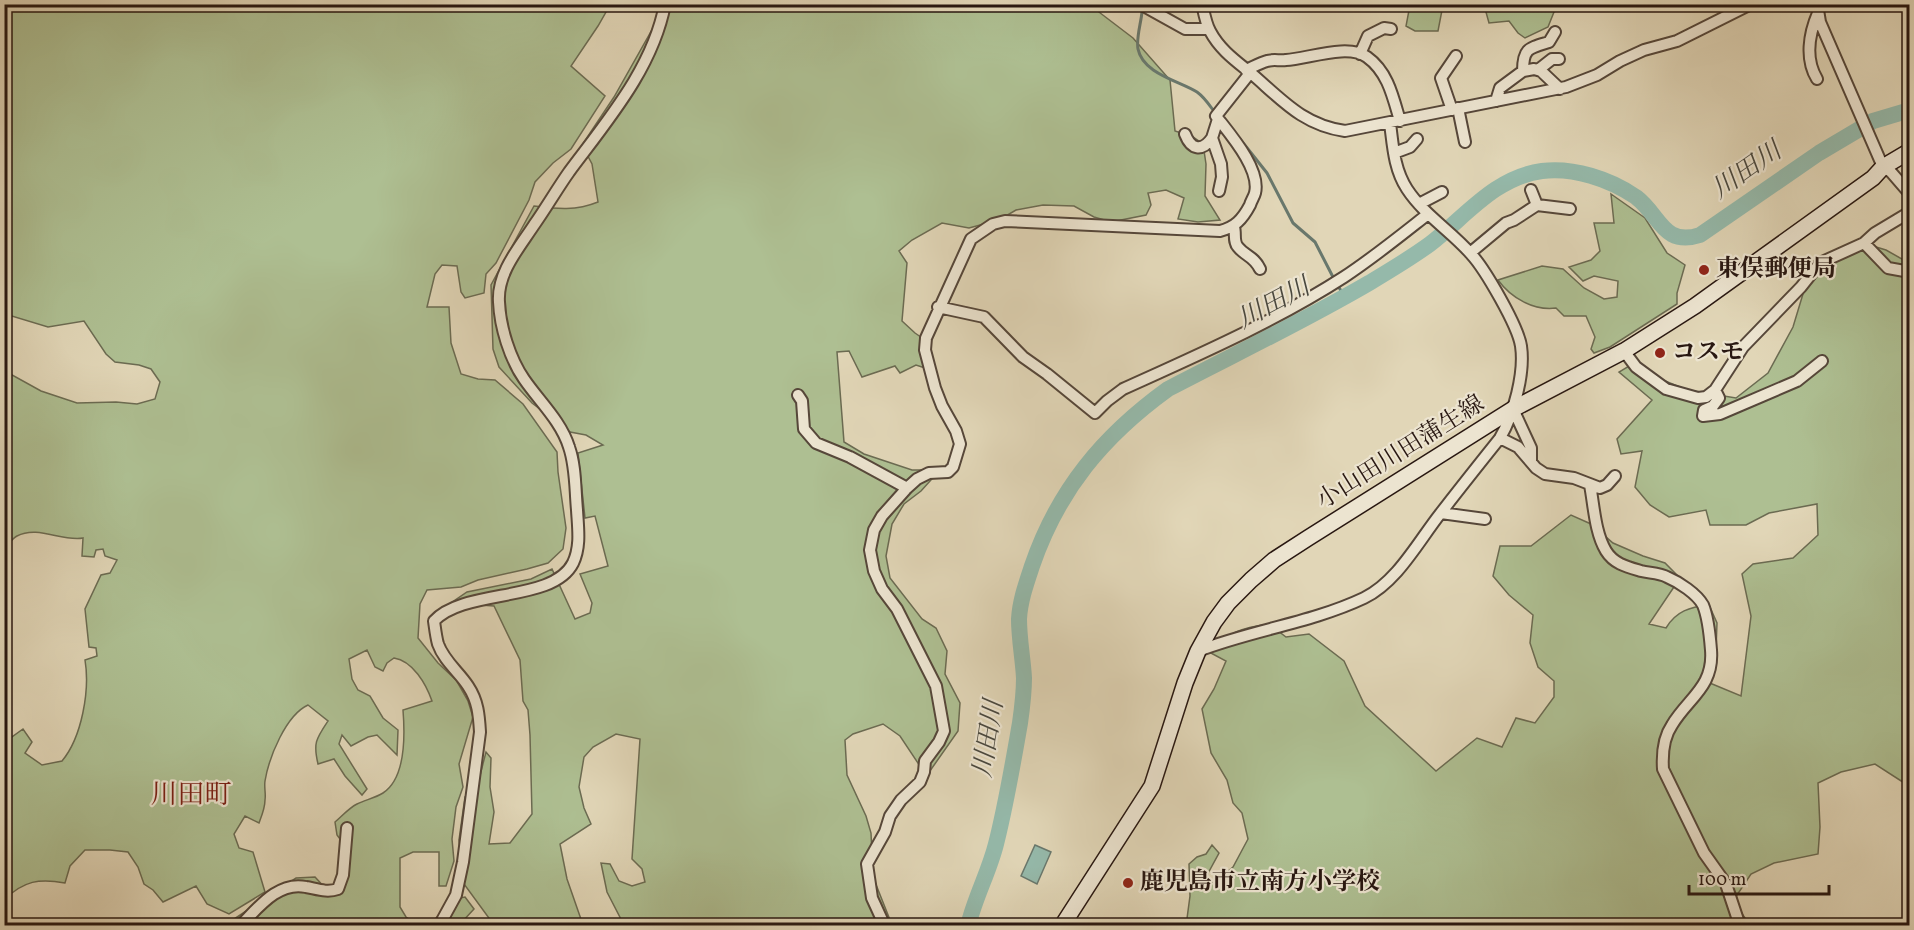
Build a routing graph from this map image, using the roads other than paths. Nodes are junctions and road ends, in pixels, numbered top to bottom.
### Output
1 (665, 4) edge
2 (1140, 4) edge
3 (1202, 4) edge
4 (1751, 4) edge
5 (1817, 9) edge
6 (1208, 29) junction
7 (1391, 29) dead end
8 (1556, 32) dead end
9 (1360, 54) junction
10 (1456, 56) dead end
11 (1559, 59) dead end
12 (1538, 70) junction
13 (1248, 71) junction
14 (1523, 71) junction
15 (1816, 79) dead end
16 (1560, 89) junction
17 (1496, 101) junction
18 (1455, 109) junction
19 (1218, 119) junction
20 (1395, 122) junction
21 (1185, 134) dead end
22 (1212, 138) junction
23 (1417, 139) dead end
24 (1465, 142) dead end
25 (1910, 151) edge
26 (1394, 153) junction
27 (1883, 167) junction
28 (1531, 190) dead end
29 (1218, 191) dead end
30 (1442, 192) dead end
31 (1910, 194) edge
32 (1419, 204) junction
33 (1537, 205) junction
34 (1570, 209) dead end
35 (1910, 212) edge
36 (1430, 216) junction
37 (1234, 227) junction
38 (1864, 243) junction
39 (1470, 252) junction
40 (1260, 269) dead end
41 (1910, 272) edge
42 (939, 307) junction
43 (1624, 351) junction
44 (1822, 361) dead end
45 (1715, 390) junction
46 (798, 395) dead end
47 (1513, 409) junction
48 (1500, 438) junction
49 (1532, 462) junction
50 (1615, 476) dead end
51 (1590, 485) junction
52 (907, 488) junction
53 (1441, 513) junction
54 (1485, 519) dead end
55 (1198, 651) junction
56 (346, 828) dead end
57 (240, 926) edge
58 (439, 926) edge
59 (887, 926) edge
60 (1062, 926) edge
61 (1740, 926) edge

1 - 58 street
2 - 6 street
3 - 6 street
4 - 16 street
5 - 15 street
5 - 27 street
6 - 13 street
7 - 9 street
8 - 14 street
9 - 13 street
9 - 20 street
10 - 18 street
11 - 12 street
12 - 14 street
12 - 16 street
13 - 19 street
13 - 20 street
14 - 17 street
16 - 17 street
17 - 18 street
18 - 20 street
18 - 24 street
19 - 22 street
19 - 37 street
20 - 26 street
21 - 22 street
22 - 29 street
23 - 26 street
25 - 27 main road, 小山田川田蒲生線
26 - 32 street
27 - 31 street
27 - 43 main road, 小山田川田蒲生線
28 - 33 street
30 - 32 street
32 - 36 street
33 - 34 street
33 - 39 street
35 - 38 street
36 - 39 street
36 - 42 street
37 - 40 street
37 - 42 street
38 - 41 street
38 - 45 street
39 - 47 street
42 - 52 street
43 - 45 street
43 - 47 main road, 小山田川田蒲生線
44 - 45 street
46 - 52 street
47 - 48 street
47 - 49 street
47 - 55 main road, 小山田川田蒲生線
48 - 49 street
48 - 53 street
49 - 51 street
50 - 51 street
51 - 61 street
52 - 59 street
53 - 54 street
53 - 55 street
55 - 60 main road, 小山田川田蒲生線
56 - 57 street

